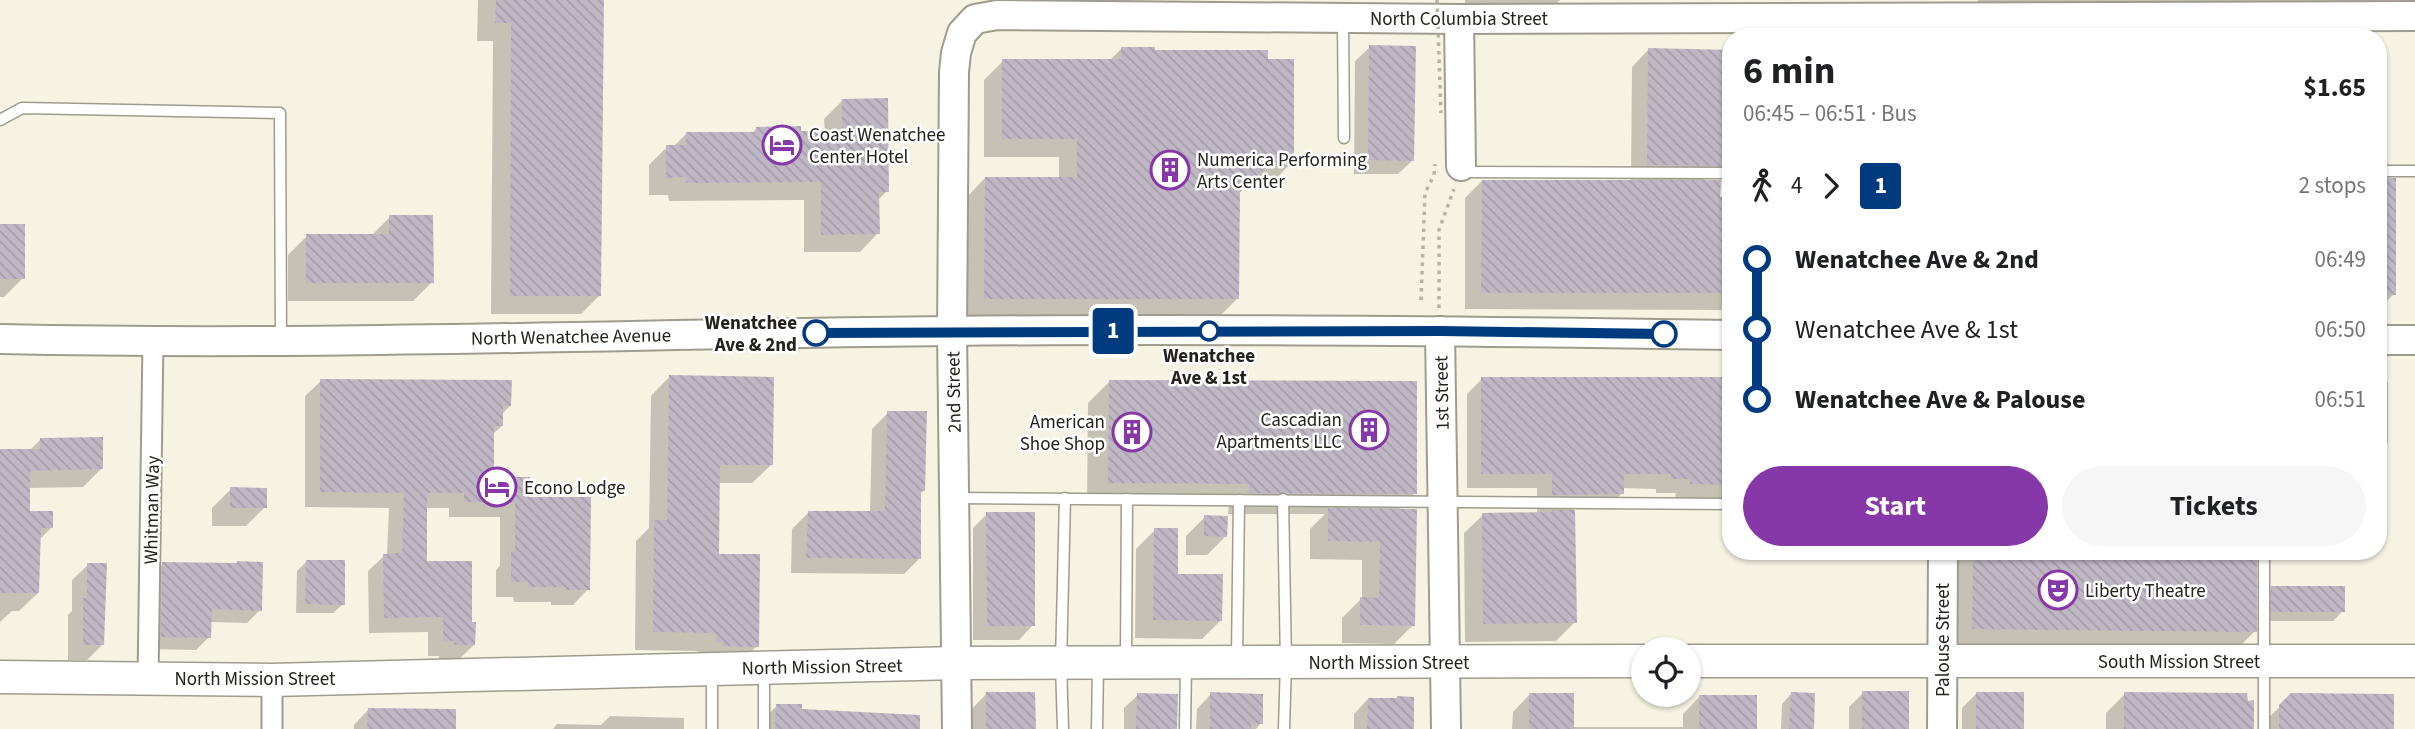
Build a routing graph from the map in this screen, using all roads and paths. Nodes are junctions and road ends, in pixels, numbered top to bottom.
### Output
1 (1437, 0) edge
2 (2415, 16) edge
3 (1343, 18) junction
4 (975, 19) joint
5 (1459, 19) junction
6 (1945, 21) edge
7 (1441, 113) dead end
8 (0, 120) edge
9 (1344, 138) dead end
10 (1452, 167) junction
11 (2415, 170) edge
12 (2387, 171) edge
13 (1722, 173) edge
14 (1421, 300) dead end
15 (952, 331) junction
16 (1440, 331) junction
17 (1722, 335) edge
18 (0, 339) edge
19 (281, 340) junction
20 (2387, 340) edge
21 (2415, 340) edge
22 (153, 342) junction
23 (955, 498) junction
24 (1065, 498) junction
25 (1127, 499) junction
26 (1283, 499) junction
27 (1239, 500) junction
28 (1443, 501) junction
29 (1722, 504) edge
30 (1943, 560) edge
31 (2264, 560) edge
32 (2264, 660) junction
33 (1445, 661) junction
34 (1631, 661) edge
35 (1701, 661) edge
36 (1942, 661) junction
37 (2415, 661) edge
38 (1112, 662) junction
39 (1186, 662) junction
40 (1237, 662) junction
41 (1286, 662) junction
42 (958, 663) junction
43 (1061, 663) junction
44 (764, 668) junction
45 (712, 669) junction
46 (0, 677) edge
47 (148, 678) junction
48 (272, 680) junction
49 (272, 729) edge
50 (712, 729) edge
51 (764, 729) edge
52 (957, 729) edge
53 (1063, 729) edge
54 (1097, 729) edge
55 (1185, 729) edge
56 (1284, 729) edge
57 (1446, 729) edge
58 (1942, 729) edge
59 (2264, 729) edge

1 - 7 path, bridge
2 - 6 street, North Columbia Street
3 - 4 street, North Columbia Street
3 - 5 street, North Columbia Street
3 - 9 lane
4 - 15 street, 2nd Street
5 - 6 street, North Columbia Street
5 - 10 street
8 - 19 lane
10 - 13 lane
10 - 14 path
10 - 16 path, 1st Street
11 - 12 lane
15 - 16 street, North Wenatchee Avenue
15 - 19 street, North Wenatchee Avenue
15 - 23 street, 2nd Street
16 - 17 street, North Wenatchee Avenue
16 - 28 street, 1st Street
18 - 22 street, North Wenatchee Avenue
19 - 22 street, North Wenatchee Avenue
20 - 21 street
22 - 47 street, Whitman Way
23 - 24 lane
23 - 42 street, 2nd Street
24 - 25 lane
24 - 43 lane
25 - 27 lane
25 - 38 lane
26 - 27 lane
26 - 28 lane
26 - 41 lane
27 - 40 lane
28 - 29 lane
28 - 33 street, 1st Street
30 - 36 street, Palouse Street
31 - 32 lane
32 - 36 main road, South Mission Street
32 - 37 main road, South Mission Street
32 - 59 lane
33 - 34 main road, North Mission Street
33 - 41 main road, North Mission Street
33 - 57 street, 1st Street
35 - 36 main road
36 - 58 street, Palouse Street
38 - 39 main road, North Mission Street
38 - 43 main road, North Mission Street
38 - 54 lane
39 - 40 main road, North Mission Street
39 - 55 lane
40 - 41 main road, North Mission Street
41 - 56 lane
42 - 43 main road, North Mission Street
42 - 44 main road, North Mission Street
42 - 52 street, 2nd Street
43 - 53 lane
44 - 45 main road, North Mission Street
44 - 51 lane
45 - 48 main road, North Mission Street
45 - 50 lane
46 - 47 main road, North Mission Street
47 - 48 main road, North Mission Street
48 - 49 street

